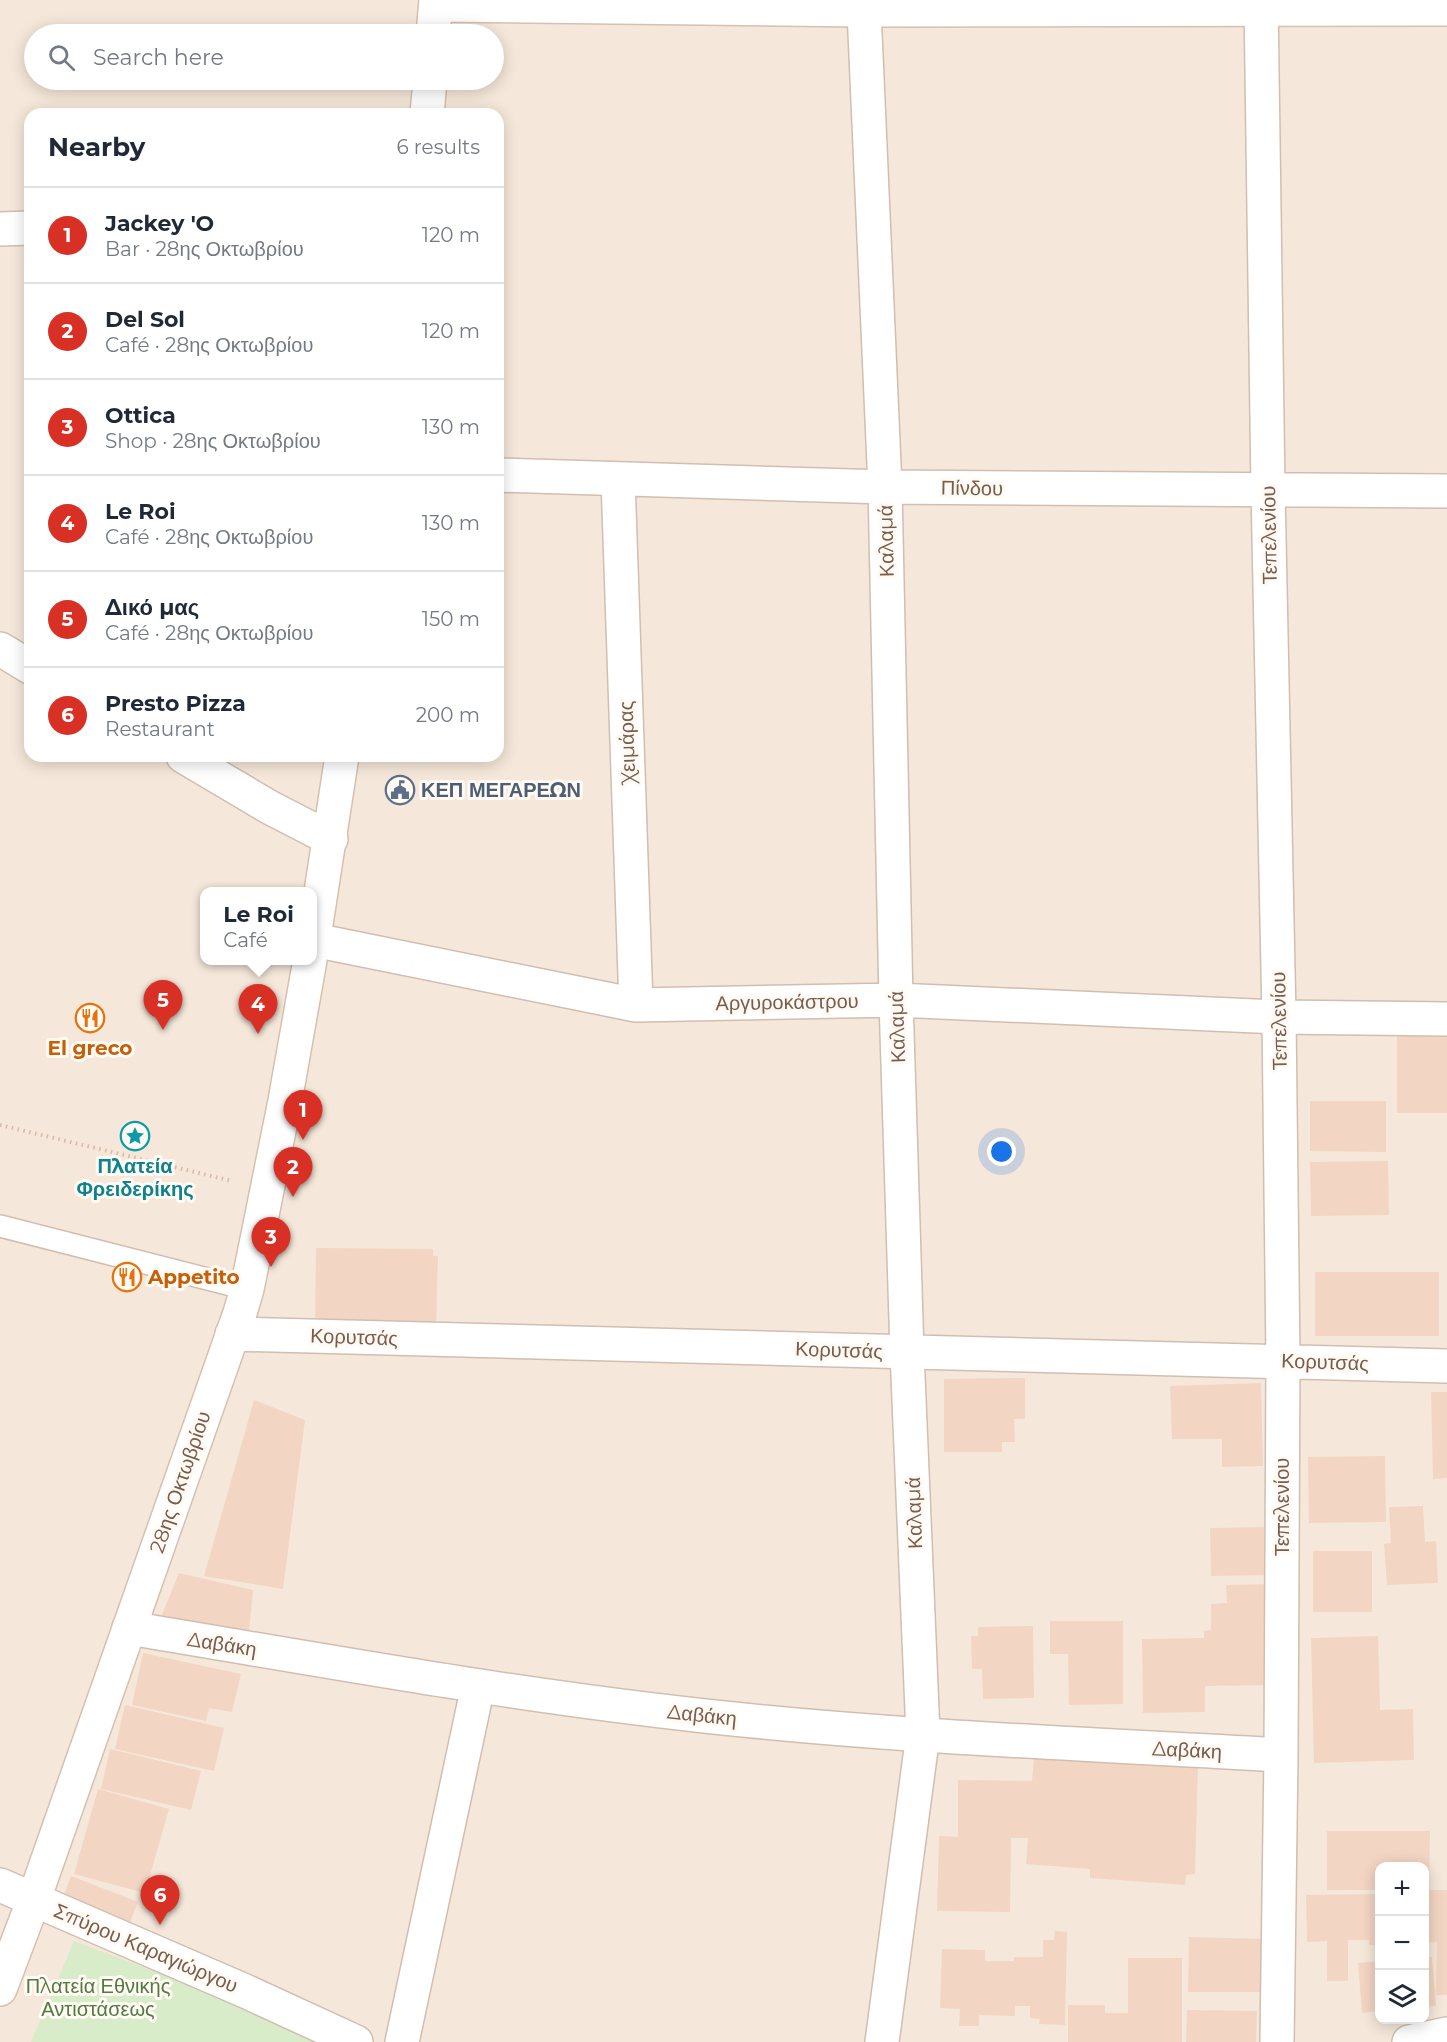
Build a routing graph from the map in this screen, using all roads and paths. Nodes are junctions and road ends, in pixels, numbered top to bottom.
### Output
1 (1261, 4) edge
2 (1447, 9) edge
3 (864, 10) junction
4 (435, 13) edge
5 (429, 90) edge
6 (428, 108) edge
7 (24, 228) edge
8 (0, 229) edge
9 (504, 475) edge
10 (618, 479) junction
11 (885, 487) junction
12 (1268, 490) junction
13 (1447, 491) edge
14 (0, 649) edge
15 (24, 663) edge
16 (193, 762) edge
17 (341, 762) edge
18 (331, 839) junction
19 (317, 921) edge
20 (317, 951) edge
21 (309, 965) edge
22 (896, 1000) junction
23 (636, 1005) junction
24 (1279, 1017) junction
25 (1447, 1019) edge
26 (0, 1125) edge
27 (267, 1189) junction
28 (0, 1226) edge
29 (247, 1289) junction
30 (232, 1334) junction
31 (907, 1352) junction
32 (1283, 1360) junction
33 (1447, 1366) edge
34 (129, 1628) junction
35 (478, 1686) junction
36 (923, 1734) junction
37 (1281, 1755) junction
38 (0, 1885) edge
39 (34, 1899) junction
40 (0, 1989) edge
41 (1447, 2034) edge
42 (356, 2042) edge
43 (402, 2042) edge
44 (882, 2042) edge
45 (1276, 2042) edge
46 (1408, 2042) edge

1 - 2 street
1 - 3 street
1 - 12 street, Τεπελενίου
3 - 4 street
3 - 11 street, Καλαμά
5 - 6 street
7 - 8 street
9 - 10 street, Πίνδου
10 - 11 street, Πίνδου
10 - 23 street, Χειμάρας
11 - 12 street, Πίνδου
11 - 22 street, Καλαμά
12 - 13 street, Πίνδου
12 - 24 street, Τεπελενίου
14 - 15 street
16 - 18 street
17 - 18 street, 28ης Οκτωβρίου
18 - 19 street, 28ης Οκτωβρίου
20 - 23 street, Αργυροκάστρου
21 - 27 street, 28ης Οκτωβρίου
22 - 23 street, Αργυροκάστρου
22 - 24 street, Αργυροκάστρου
22 - 31 street, Καλαμά
24 - 25 street, Αργυροκάστρου
24 - 32 street, Τεπελενίου
26 - 27 path
27 - 29 street, 28ης Οκτωβρίου
28 - 29 lane
29 - 30 street, 28ης Οκτωβρίου
30 - 31 street, Κορυτσάς
30 - 34 street, 28ης Οκτωβρίου
31 - 32 street, Κορυτσάς
31 - 36 street, Καλαμά
32 - 33 street, Κορυτσάς
32 - 37 street, Τεπελενίου
34 - 35 street, Δαβάκη
34 - 39 street, 28ης Οκτωβρίου
35 - 36 street, Δαβάκη
35 - 43 street
36 - 37 street, Δαβάκη
36 - 44 street, Καλαμά
37 - 45 street, Τεπελενίου
38 - 39 street, Σπύρου Καραγιώργου
39 - 40 street, 28ης Οκτωβρίου
39 - 42 street, Σπύρου Καραγιώργου
41 - 46 street

